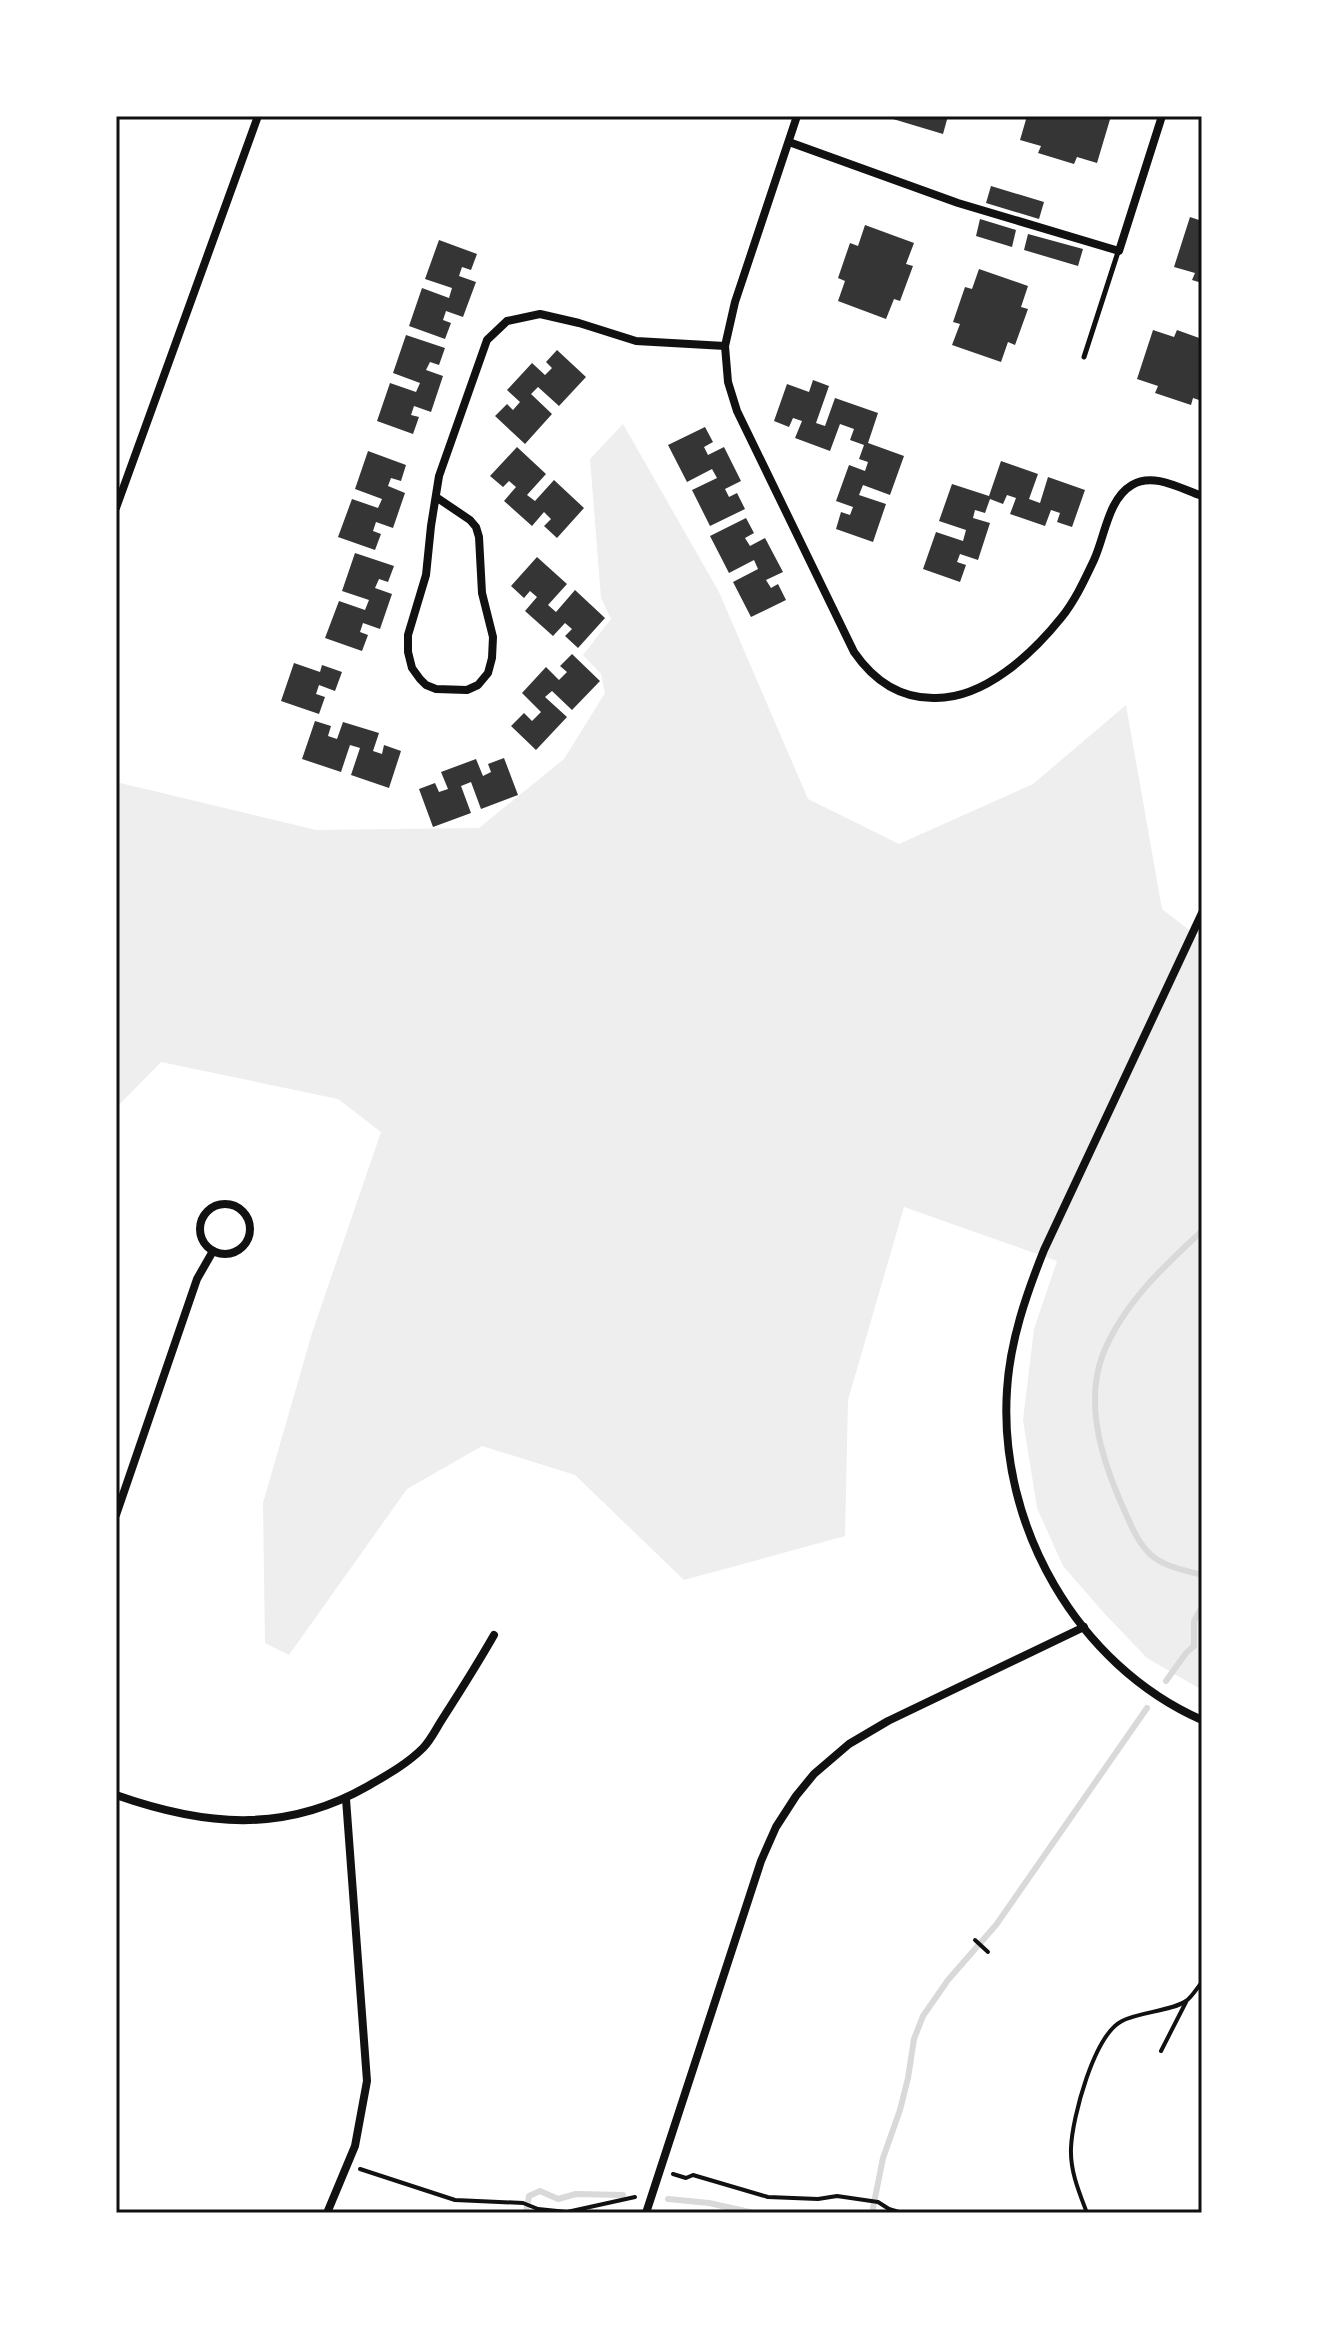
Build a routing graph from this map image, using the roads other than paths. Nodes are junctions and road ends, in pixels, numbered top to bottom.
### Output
1 (258, 116) edge
2 (797, 116) edge
3 (1162, 116) edge
4 (789, 142) junction
5 (1119, 251) junction
6 (725, 346) junction
7 (1084, 357) dead end
8 (1202, 496) edge
9 (436, 497) junction
10 (116, 508) edge
11 (1202, 913) edge
12 (213, 1251) junction
13 (116, 1515) edge
14 (1084, 1627) junction
15 (494, 1635) dead end
16 (1202, 1720) edge
17 (116, 1795) edge
18 (346, 1799) junction
19 (327, 2213) edge
20 (646, 2213) edge

1 - 10 street
2 - 4 street
3 - 5 street
4 - 5 street
4 - 6 street
5 - 7 lane
6 - 8 street
6 - 9 street
9 - 9 street
11 - 14 street
12 - 12 street
12 - 13 street
14 - 16 street
14 - 20 street
15 - 18 street
17 - 18 street
18 - 19 street

